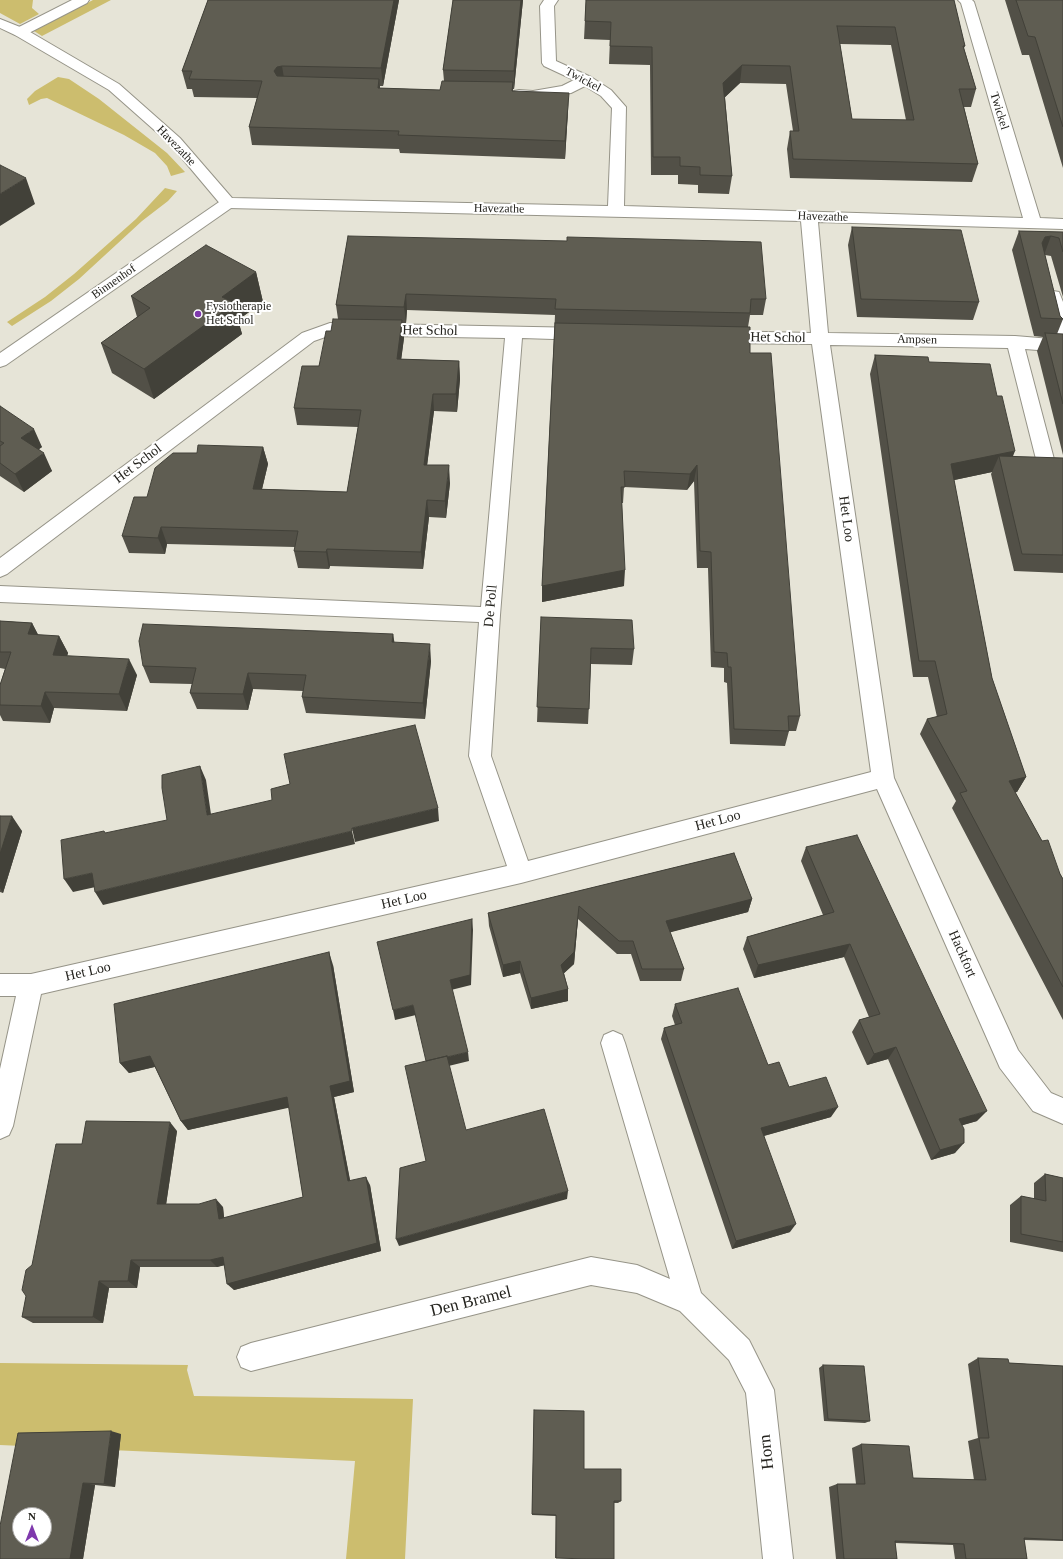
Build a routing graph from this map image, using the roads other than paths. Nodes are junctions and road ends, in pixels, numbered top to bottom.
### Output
1 (82, 0) edge
2 (551, 0) edge
3 (965, 0) edge
4 (0, 23) edge
5 (20, 32) junction
6 (586, 80) junction
7 (502, 94) edge
8 (228, 203) junction
9 (616, 211) junction
10 (808, 216) junction
11 (1033, 223) junction
12 (1063, 224) edge
13 (1050, 283) edge
14 (514, 333) junction
15 (1063, 334) edge
16 (600, 335) edge
17 (702, 336) edge
18 (820, 338) junction
19 (1015, 342) junction
20 (1063, 346) edge
21 (0, 361) edge
22 (1046, 463) edge
23 (0, 569) edge
24 (0, 594) edge
25 (490, 615) junction
26 (883, 778) junction
27 (521, 873) junction
28 (0, 985) edge
29 (31, 985) junction
30 (613, 1043) dead end
31 (1063, 1111) edge
32 (0, 1126) edge
33 (690, 1301) junction
34 (738, 1350) joint
35 (251, 1357) dead end
36 (778, 1559) edge

1 - 5 street
2 - 6 street, Twickel
3 - 11 street, Twickel
4 - 5 street, Havezathe
5 - 8 street, Havezathe
6 - 7 street
6 - 9 street, Twickel
8 - 9 street, Havezathe
8 - 21 street, Binnenhof
9 - 10 street, Havezathe
10 - 11 street, Havezathe
10 - 18 street, Het Loo
11 - 12 street, Havezathe
13 - 15 street
14 - 16 street, Het Schol
14 - 23 street, Het Schol
14 - 25 street, De Poll
17 - 18 street, Het Schol
18 - 19 street, Ampsen
18 - 26 street, Het Loo
19 - 20 street, Ampsen
19 - 22 street
24 - 25 street
25 - 27 street, De Poll
26 - 27 street, Het Loo
26 - 31 street, Hackfort
27 - 29 street, Het Loo
28 - 29 street, Het Loo
29 - 32 street
30 - 33 street, Den Bramel
33 - 34 street, Den Bramel
33 - 35 street, Den Bramel
34 - 36 street, Horn

